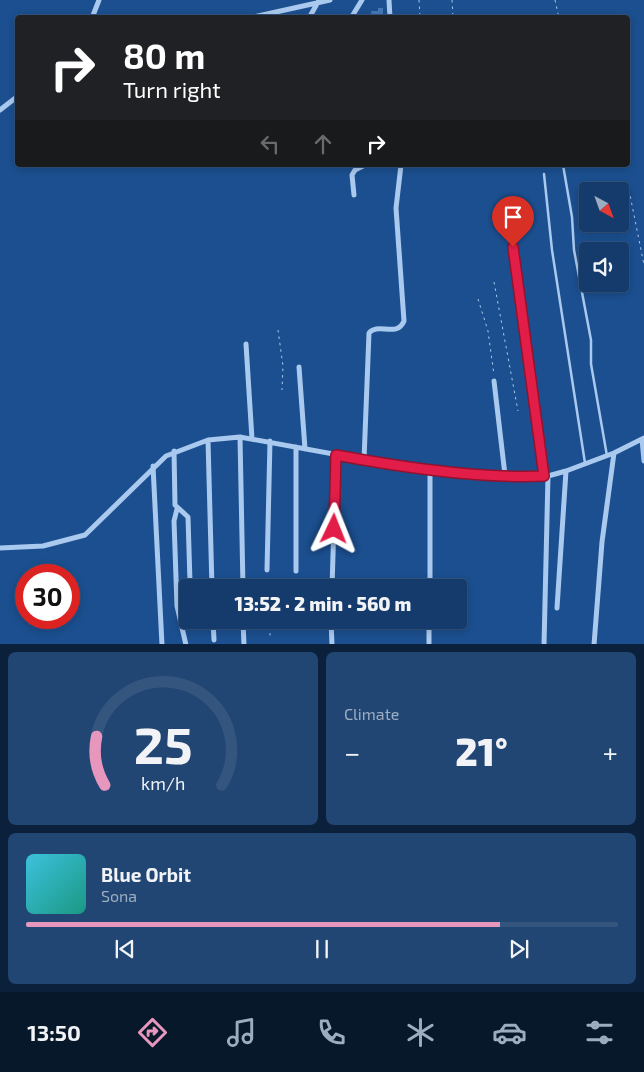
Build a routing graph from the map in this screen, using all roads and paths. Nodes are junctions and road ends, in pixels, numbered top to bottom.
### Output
1 (99, 0) edge
2 (330, 0) edge
3 (362, 0) edge
4 (389, 0) edge
5 (419, 0) edge
6 (452, 0) edge
7 (555, 0) edge
8 (318, 2) junction
9 (93, 15) edge
10 (261, 15) edge
11 (311, 15) edge
12 (353, 15) edge
13 (390, 15) edge
14 (420, 15) edge
15 (453, 15) edge
16 (558, 15) edge
17 (15, 98) edge
18 (0, 110) edge
19 (361, 167) edge
20 (400, 167) edge
21 (563, 167) edge
22 (544, 174) dead end
23 (629, 190) dead end
24 (354, 195) dead end
25 (509, 213) dead end
26 (644, 265) edge
27 (494, 282) dead end
28 (478, 299) dead end
29 (278, 330) dead end
30 (246, 344) dead end
31 (299, 367) dead end
32 (494, 381) joint
33 (282, 390) dead end
34 (518, 411) dead end
35 (240, 437) junction
36 (643, 438) edge
37 (252, 439) junction
38 (208, 440) junction
39 (270, 441) junction
40 (296, 447) junction
41 (304, 449) junction
42 (174, 451) junction
43 (614, 453) junction
44 (336, 455) junction
45 (607, 456) junction
46 (364, 460) junction
47 (644, 461) edge
48 (585, 463) junction
49 (153, 466) junction
50 (430, 470) junction
51 (566, 471) junction
52 (505, 475) junction
53 (546, 476) junction
54 (178, 510) junction
55 (0, 548) edge
56 (267, 570) dead end
57 (296, 571) dead end
58 (190, 579) edge
59 (212, 579) edge
60 (243, 579) edge
61 (332, 579) edge
62 (430, 579) edge
63 (557, 608) dead end
64 (213, 629) edge
65 (243, 629) edge
66 (270, 629) edge
67 (331, 629) edge
68 (430, 629) edge
69 (270, 638) dead end
70 (214, 640) dead end
71 (162, 644) edge
72 (186, 644) edge
73 (244, 644) edge
74 (332, 644) edge
75 (429, 644) edge
76 (544, 644) edge
77 (594, 644) edge

1 - 9 street
2 - 8 street
3 - 12 street
4 - 13 street
5 - 14 path
6 - 15 path
7 - 16 path
8 - 10 street
8 - 11 street
17 - 18 street
19 - 24 street
20 - 46 street
21 - 45 lane
22 - 48 lane
23 - 26 path
25 - 53 street
27 - 34 path
28 - 32 path
29 - 33 path
30 - 37 street
31 - 41 street
32 - 52 street
35 - 37 street
35 - 38 street
35 - 60 street
36 - 43 street
36 - 47 street
37 - 39 street
38 - 42 street
38 - 59 street
39 - 40 street
39 - 56 street
40 - 41 street
40 - 57 street
41 - 44 street
42 - 49 street
42 - 54 street
43 - 45 street
43 - 77 street
44 - 46 street
44 - 61 street
45 - 48 street
46 - 50 street
48 - 51 street
49 - 55 street
49 - 71 street
50 - 52 street
50 - 62 street
51 - 53 street
51 - 63 street
52 - 53 street
53 - 76 street
54 - 58 street
54 - 72 street
64 - 70 street
65 - 73 street
66 - 69 path
67 - 74 street
68 - 75 street

